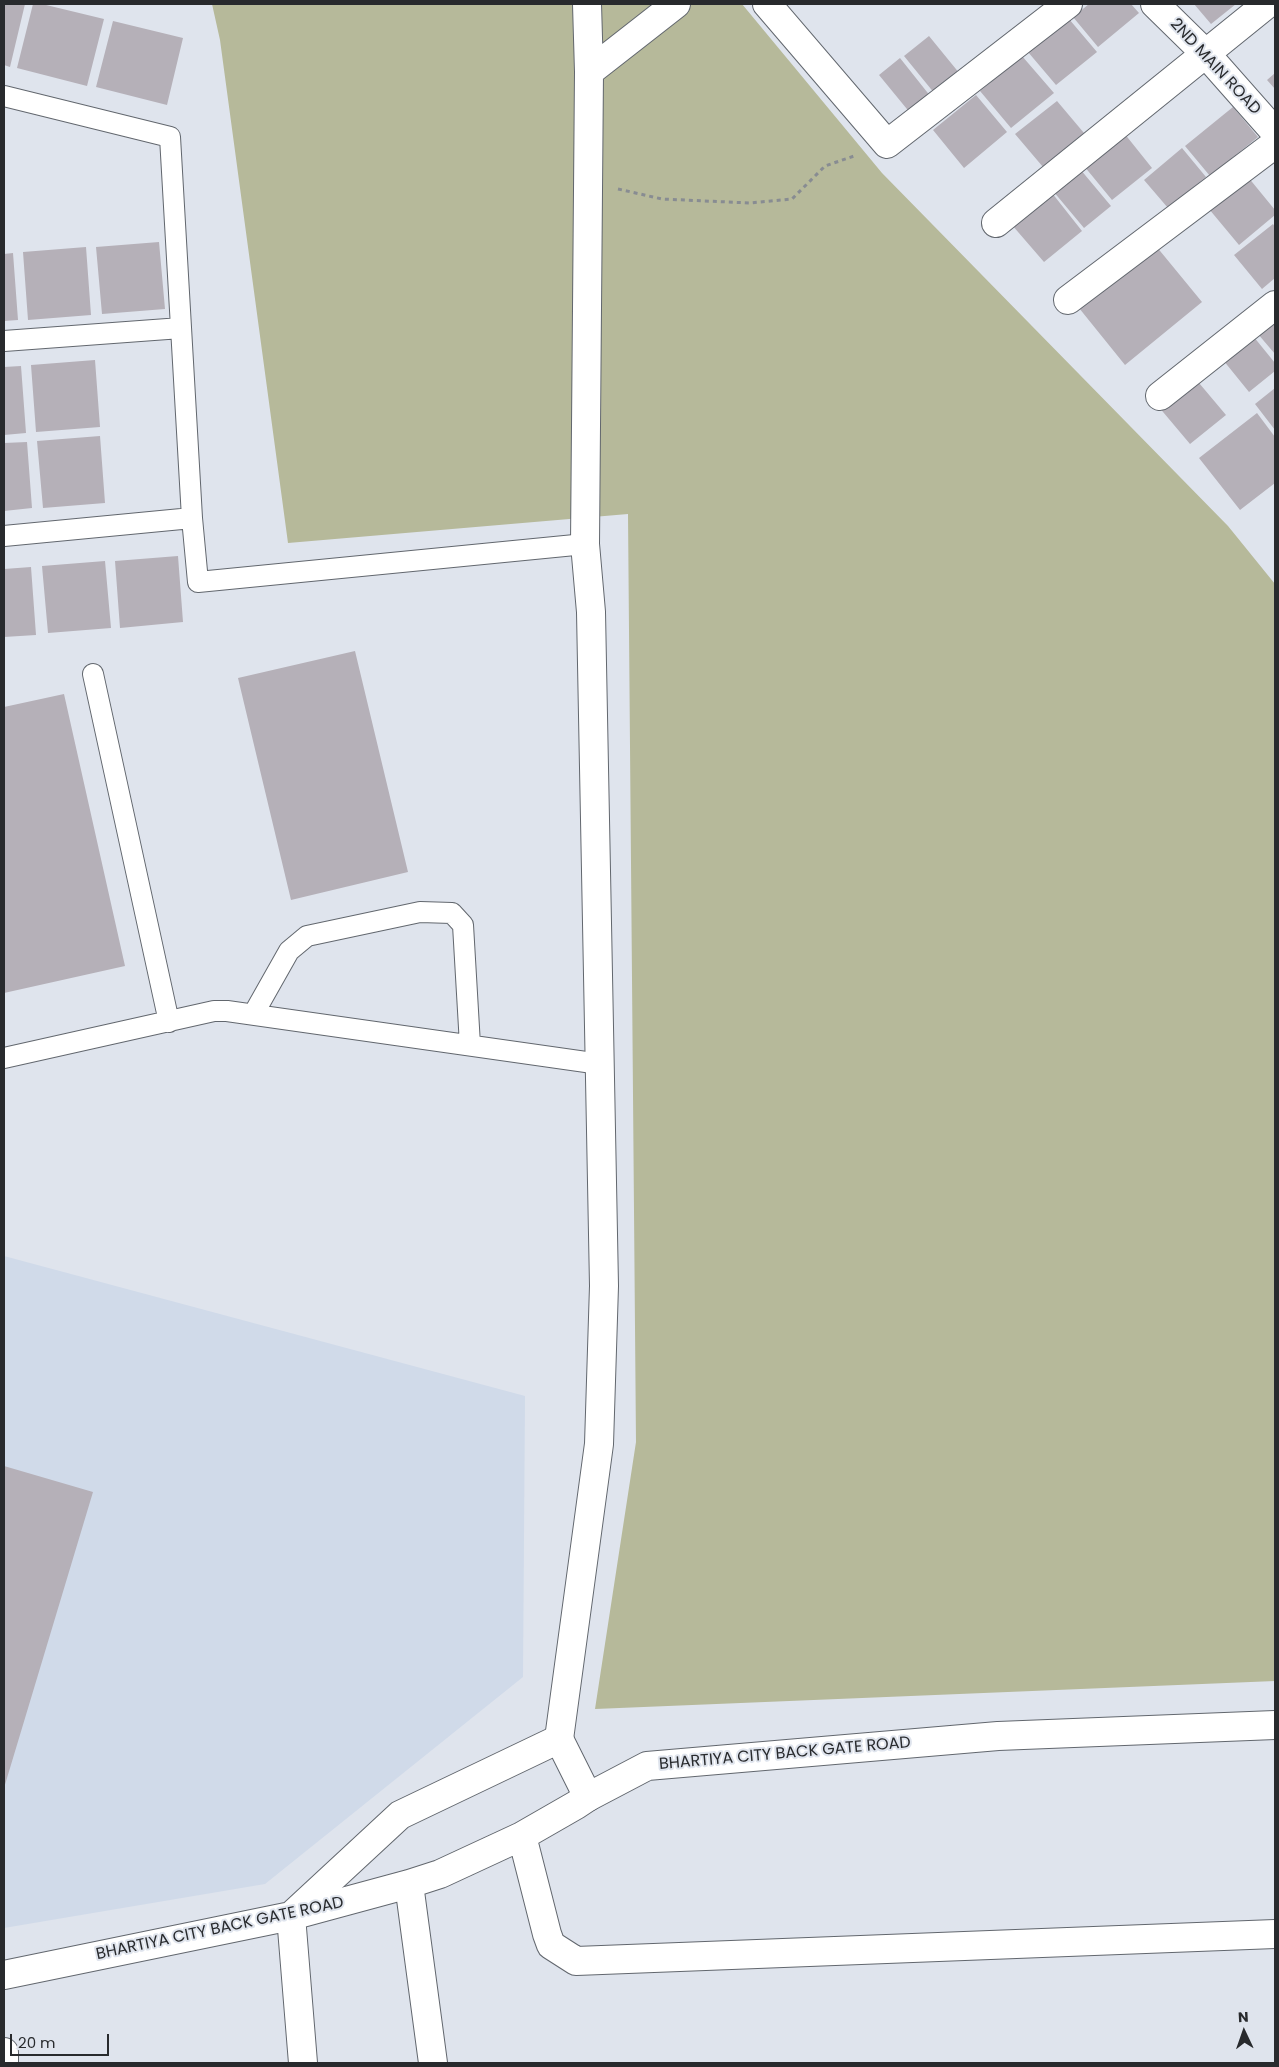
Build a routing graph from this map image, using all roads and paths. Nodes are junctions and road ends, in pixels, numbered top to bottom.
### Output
1 (586, 4) edge
2 (676, 4) edge
3 (767, 4) edge
4 (1068, 4) edge
5 (1154, 4) edge
6 (1267, 4) edge
7 (1206, 54) junction
8 (589, 72) junction
9 (4, 96) edge
10 (1275, 132) edge
11 (887, 144) junction
12 (1275, 144) edge
13 (588, 182) junction
14 (996, 223) dead end
15 (1068, 300) dead end
16 (1275, 305) edge
17 (181, 328) junction
18 (4, 341) edge
19 (1160, 396) dead end
20 (192, 518) junction
21 (4, 536) edge
22 (585, 544) junction
23 (93, 674) dead end
24 (254, 1013) junction
25 (169, 1022) junction
26 (470, 1045) junction
27 (4, 1058) edge
28 (600, 1064) junction
29 (1275, 1726) edge
30 (558, 1739) junction
31 (588, 1796) junction
32 (522, 1836) junction
33 (409, 1884) junction
34 (292, 1916) junction
35 (1275, 1934) edge
36 (4, 1974) edge
37 (4, 2052) edge
38 (4, 2063) edge
39 (302, 2063) edge
40 (433, 2063) edge

1 - 8 street
2 - 8 street
3 - 11 street
4 - 11 street
5 - 7 street, 2ND MAIN ROAD
6 - 7 street
7 - 10 street, 2ND MAIN ROAD
7 - 14 street
8 - 13 street
9 - 17 lane
11 - 13 path
12 - 15 street
13 - 22 street
16 - 19 street
17 - 18 lane
17 - 20 lane
20 - 21 lane
20 - 22 lane
22 - 28 street
23 - 25 lane
24 - 25 lane
24 - 26 lane
24 - 26 lane
25 - 27 lane
26 - 28 lane
28 - 30 street
29 - 31 street, BHARTIYA CITY BACK GATE ROAD
30 - 31 street
30 - 34 street
31 - 32 street, BHARTIYA CITY BACK GATE ROAD
32 - 33 street, BHARTIYA CITY BACK GATE ROAD
32 - 35 street
33 - 34 street, BHARTIYA CITY BACK GATE ROAD
33 - 40 street
34 - 36 street, BHARTIYA CITY BACK GATE ROAD
34 - 39 street
37 - 38 street

